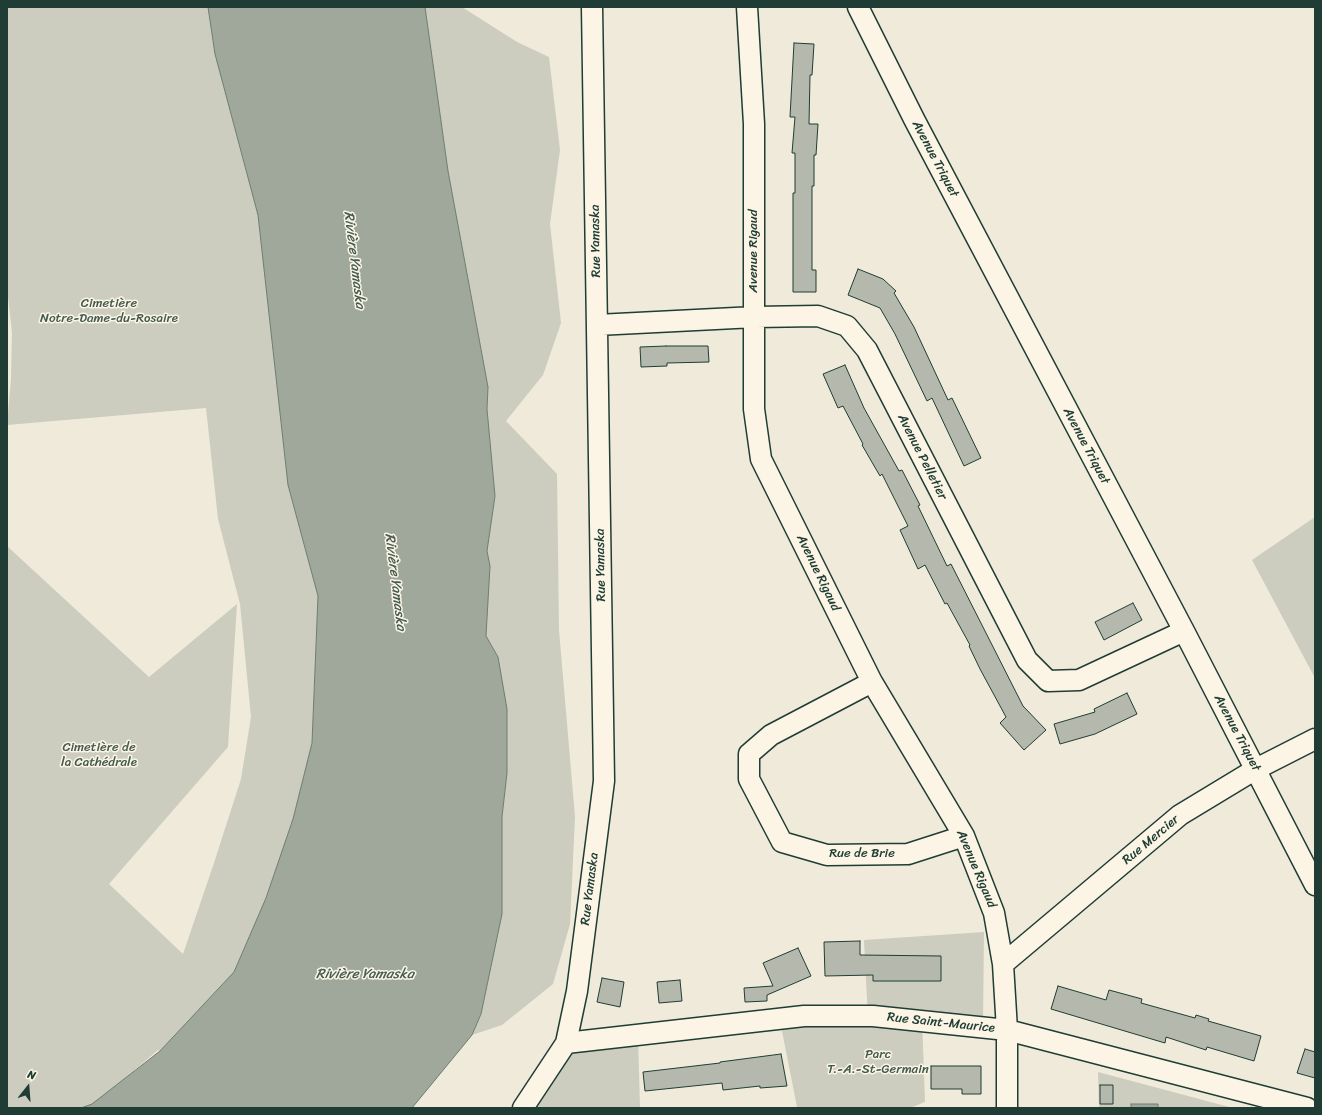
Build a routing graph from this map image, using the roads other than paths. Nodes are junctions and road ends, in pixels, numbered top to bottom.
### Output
1 (592, 7) edge
2 (747, 7) edge
3 (858, 7) edge
4 (755, 316) junction
5 (597, 325) junction
6 (1184, 631) junction
7 (872, 682) junction
8 (1315, 739) edge
9 (1256, 770) junction
10 (964, 836) junction
11 (1315, 885) edge
12 (1003, 964) junction
13 (1007, 1030) junction
14 (566, 1043) junction
15 (523, 1108) edge
16 (1007, 1108) edge
17 (1307, 1108) edge

1 - 5 street, Rue Yamaska
2 - 4 street, Avenue Rigaud
3 - 6 street, Avenue Triquet
4 - 5 street, Avenue Pelletier
4 - 6 street, Avenue Pelletier
4 - 7 street, Avenue Rigaud
5 - 14 street, Rue Yamaska
6 - 9 street, Avenue Triquet
7 - 10 street, Avenue Rigaud
7 - 10 street, Rue de Brie
8 - 9 street, Rue Mercier
9 - 11 street, Avenue Triquet
9 - 12 street, Rue Mercier
10 - 12 street, Avenue Rigaud
12 - 13 street, Avenue Rigaud
13 - 14 street, Rue Saint-Maurice
13 - 16 street, Avenue Rigaud
13 - 17 street, Rue Saint-Maurice
14 - 15 street, Rue Yamaska

